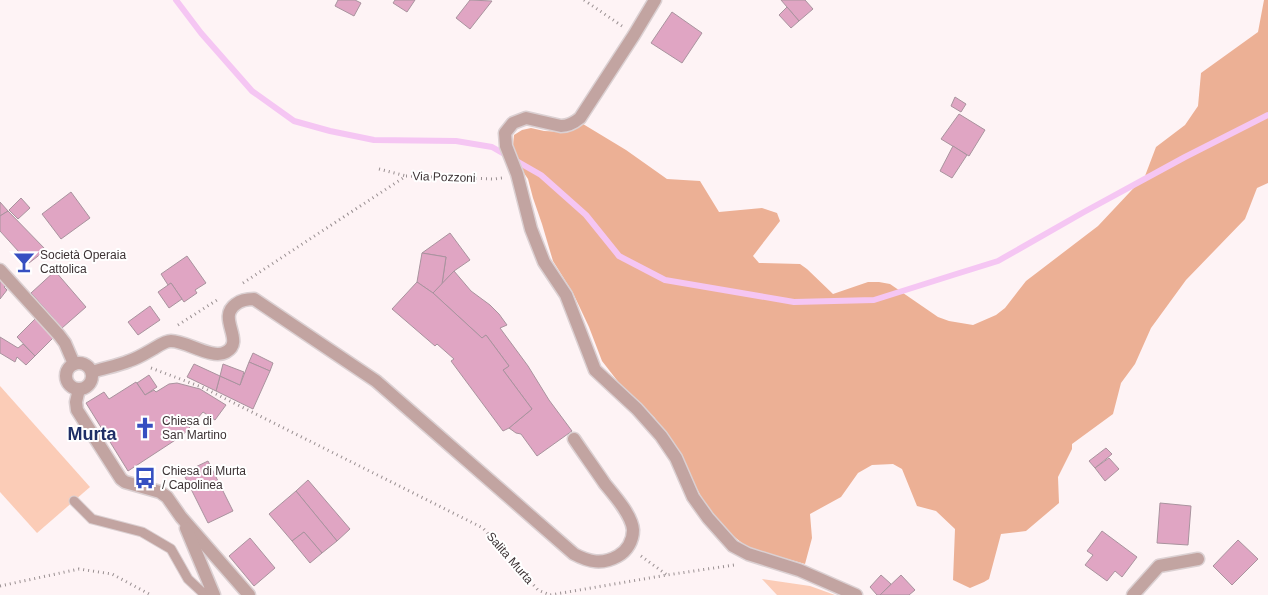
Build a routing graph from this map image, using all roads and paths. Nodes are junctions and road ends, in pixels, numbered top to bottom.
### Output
1 (584, 0) edge
2 (655, 0) edge
3 (634, 35) junction
4 (379, 169) dead end
5 (517, 174) junction
6 (406, 176) junction
7 (0, 270) edge
8 (240, 285) dead end
9 (223, 296) dead end
10 (173, 329) dead end
11 (130, 361) junction
12 (74, 364) junction
13 (92, 372) junction
14 (79, 389) junction
15 (574, 439) dead end
16 (74, 501) dead end
17 (181, 517) junction
18 (628, 546) junction
19 (1198, 559) dead end
20 (741, 567) dead end
21 (667, 575) junction
22 (0, 586) edge
23 (213, 593) edge
24 (151, 595) edge
25 (250, 595) edge
26 (551, 595) edge
27 (856, 595) edge
28 (1133, 595) edge

1 - 3 path
2 - 3 street
3 - 5 street
4 - 6 path
5 - 6 path, Via Pozzoni
5 - 27 street
6 - 8 path, Via Pozzoni
7 - 12 street
9 - 10 path
11 - 13 street
11 - 18 street
11 - 26 path, Salita Murta
12 - 13 street
12 - 14 street
13 - 14 street
14 - 17 street
15 - 18 street
16 - 23 lane
17 - 23 street
17 - 25 street
18 - 21 path
19 - 28 street
20 - 21 path, Salita Murta
21 - 26 path, Salita Murta
22 - 24 path

